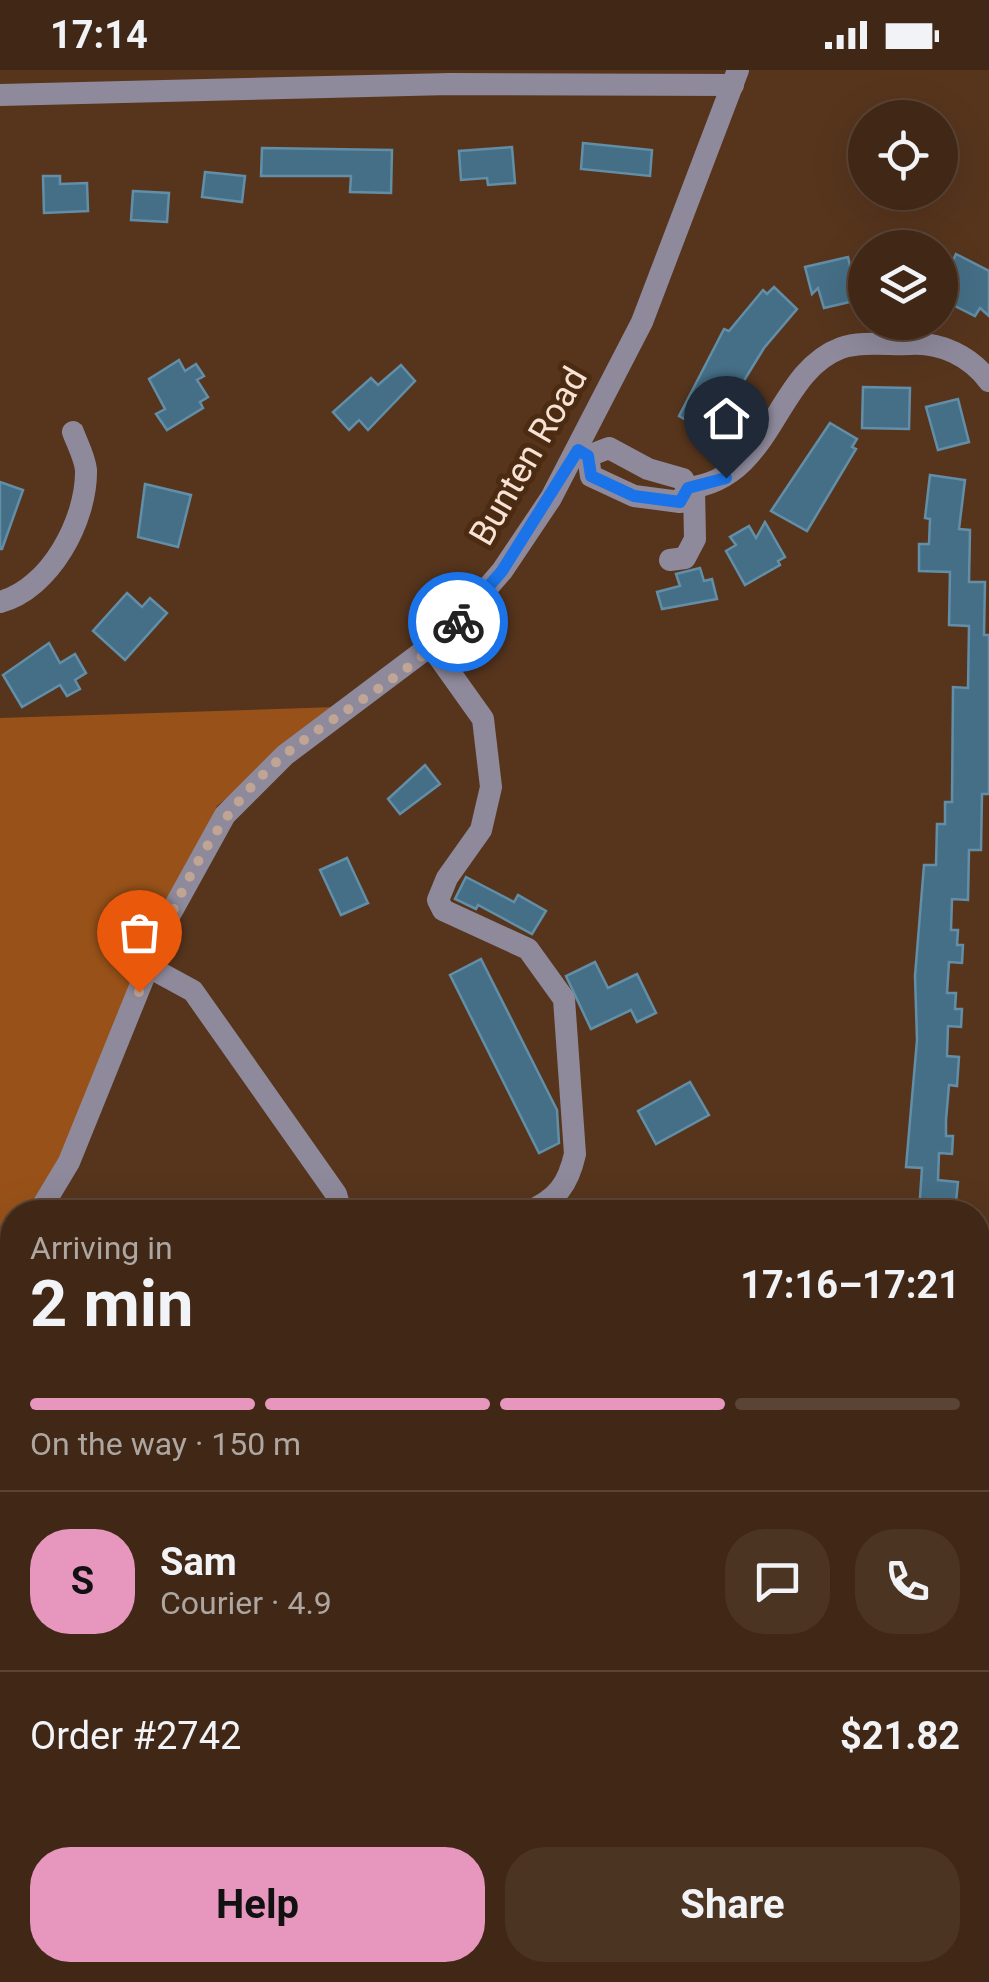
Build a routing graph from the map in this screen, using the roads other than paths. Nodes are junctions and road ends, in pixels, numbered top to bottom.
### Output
1 (450, 77) edge
2 (736, 78) edge
3 (0, 95) edge
4 (989, 381) edge
5 (74, 432) dead end
6 (583, 453) junction
7 (656, 472) junction
8 (691, 488) junction
9 (649, 498) junction
10 (670, 560) dead end
11 (0, 602) edge
12 (431, 646) junction
13 (149, 966) junction
14 (45, 1200) edge
15 (338, 1200) edge
16 (548, 1200) edge

1 - 2 street
1 - 3 street
2 - 6 street, Bunten Road
4 - 8 street
5 - 11 street
6 - 7 street
6 - 9 street
6 - 12 street, Bunten Road
7 - 8 street
7 - 9 street
8 - 9 street
8 - 10 street
12 - 13 street, Bunten Road
12 - 16 street
13 - 14 street, Bunten Road
13 - 15 street

